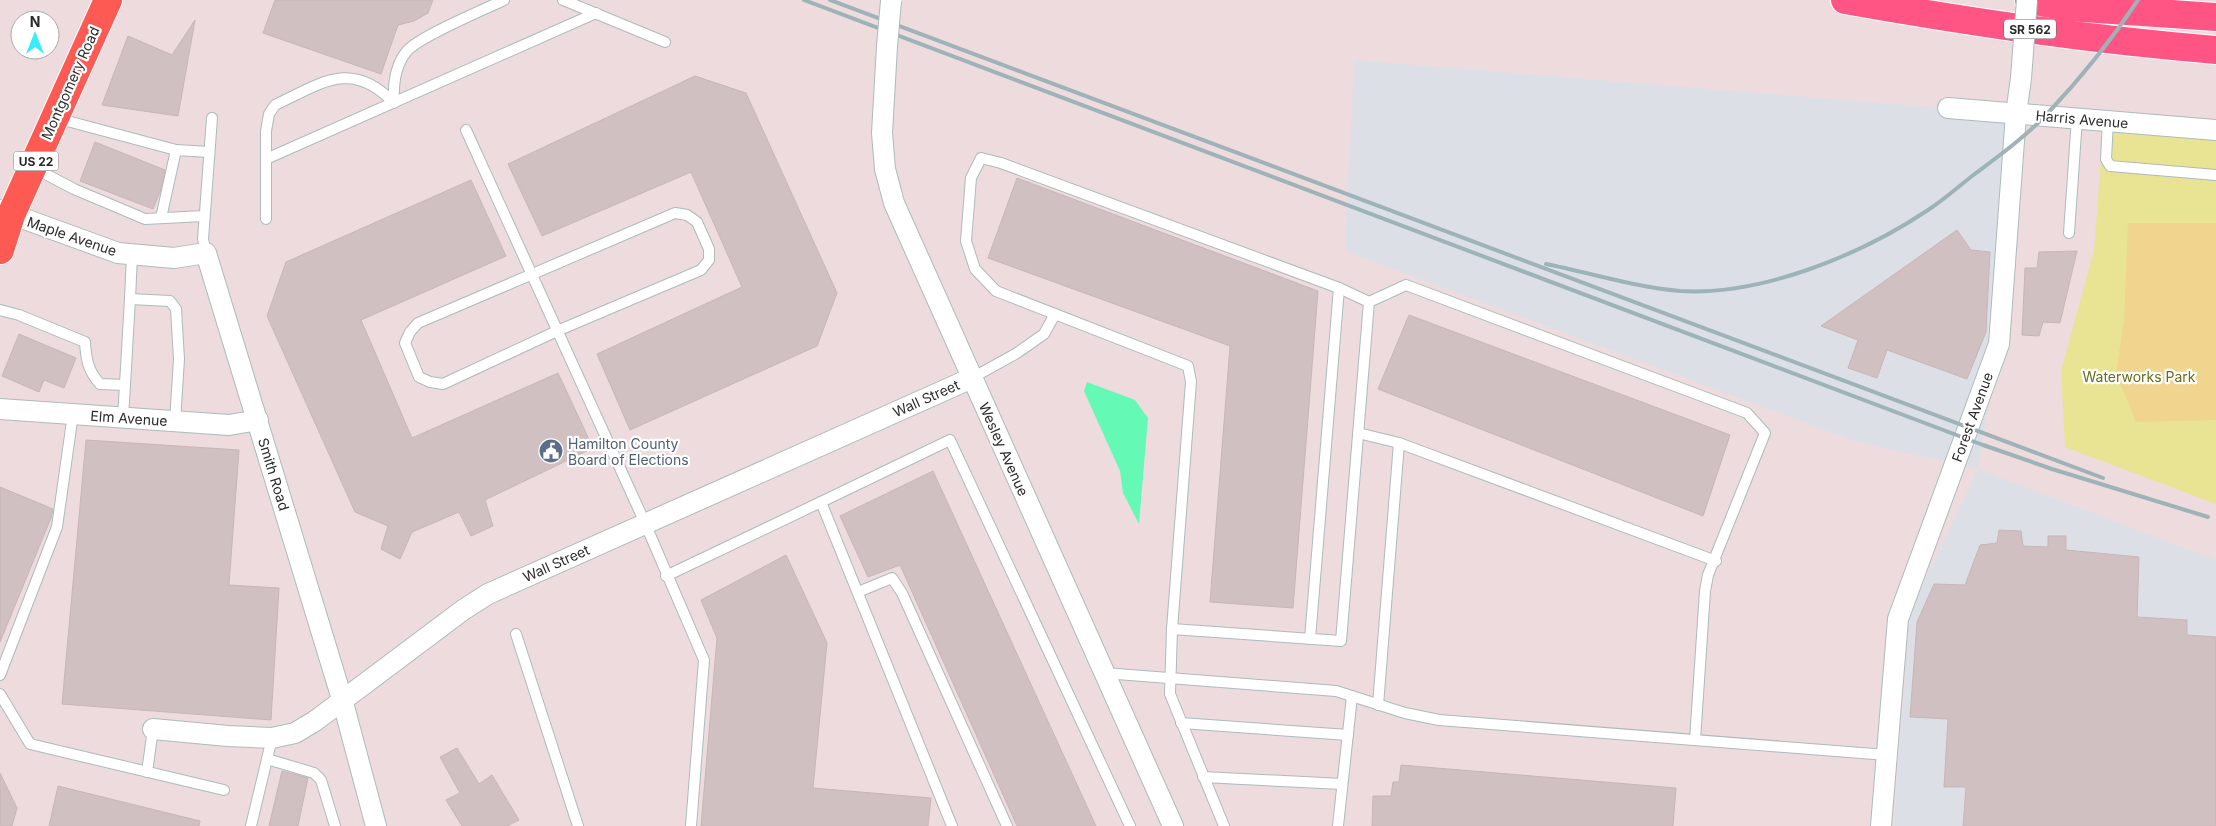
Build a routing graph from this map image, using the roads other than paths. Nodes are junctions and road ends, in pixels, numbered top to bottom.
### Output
1 (108, 0) edge
2 (504, 0) edge
3 (563, 0) edge
4 (1845, 0) edge
5 (2028, 0) edge
6 (2169, 0) edge
7 (891, 1) edge
8 (2216, 10) edge
9 (596, 13) junction
10 (2216, 16) edge
11 (665, 42) dead end
12 (2216, 50) edge
13 (394, 102) junction
14 (1948, 108) dead end
15 (2016, 114) junction
16 (55, 118) junction
17 (212, 118) dead end
18 (2077, 118) junction
19 (2108, 121) junction
20 (466, 130) dead end
21 (2216, 130) edge
22 (176, 150) junction
23 (209, 152) junction
24 (266, 159) junction
25 (33, 168) junction
26 (2216, 175) edge
27 (6, 213) edge
28 (204, 216) junction
29 (161, 218) junction
30 (266, 219) dead end
31 (2069, 232) dead end
32 (0, 250) edge
33 (206, 253) junction
34 (132, 255) junction
35 (531, 274) junction
36 (1339, 288) junction
37 (130, 299) junction
38 (1369, 302) junction
39 (0, 310) edge
40 (1055, 314) junction
41 (557, 331) junction
42 (972, 378) junction
43 (125, 386) junction
44 (0, 409) edge
45 (73, 414) junction
46 (123, 418) junction
47 (258, 420) junction
48 (175, 421) junction
49 (1358, 433) junction
50 (1399, 443) junction
51 (821, 502) junction
52 (645, 523) junction
53 (1716, 561) junction
54 (666, 576) junction
55 (858, 592) junction
56 (1172, 629) junction
57 (516, 634) dead end
58 (1310, 639) junction
59 (1104, 672) junction
60 (0, 674) edge
61 (1170, 678) junction
62 (0, 694) edge
63 (1352, 696) junction
64 (342, 699) junction
65 (1378, 705) junction
66 (1181, 722) junction
67 (153, 729) joint
68 (1348, 735) junction
69 (272, 738) junction
70 (1695, 740) junction
71 (1887, 755) junction
72 (267, 759) junction
73 (147, 772) junction
74 (1203, 777) junction
75 (1342, 784) junction
76 (224, 790) dead end
77 (251, 826) edge
78 (335, 826) edge
79 (376, 826) edge
80 (578, 826) edge
81 (692, 826) edge
82 (952, 826) edge
83 (1007, 826) edge
84 (1130, 826) edge
85 (1173, 826) edge
86 (1224, 826) edge
87 (1338, 826) edge
88 (1881, 826) edge

1 - 16 main road, Montgomery Road / US 22
2 - 13 lane
3 - 9 lane
4 - 12 highway, SR 562
5 - 10 highway, SR 562
5 - 15 street, Forest Avenue, bridge
6 - 8 highway
7 - 42 street, Wesley Avenue, bridge
9 - 11 lane
9 - 13 lane
13 - 24 lane
13 - 24 lane
14 - 15 street, Harris Avenue
15 - 18 street, Harris Avenue
15 - 71 street, Forest Avenue
16 - 22 lane
16 - 25 main road, Montgomery Road / US 22
17 - 23 lane, Smith Road
18 - 19 street, Harris Avenue
18 - 31 lane
19 - 21 street, Harris Avenue
19 - 26 lane
20 - 35 lane
22 - 23 lane
22 - 29 lane
23 - 28 lane, Smith Road
24 - 30 lane
25 - 27 main road, Montgomery Road / US 22
25 - 29 lane
27 - 32 main road, Montgomery Road / US 22
27 - 34 street, Maple Avenue
28 - 29 lane
28 - 33 lane, Smith Road
33 - 34 street, Maple Avenue
33 - 47 street, Smith Road
34 - 37 lane
35 - 41 lane
35 - 41 lane
35 - 41 lane
36 - 38 lane
36 - 40 lane
36 - 58 lane
37 - 43 lane
37 - 48 lane
38 - 49 lane
38 - 53 lane
39 - 43 lane
40 - 42 lane
40 - 56 lane
41 - 52 lane
42 - 52 street, Wall Street
42 - 59 street, Wesley Avenue
43 - 46 lane
44 - 45 street, Elm Avenue
45 - 46 street, Elm Avenue
45 - 60 lane
46 - 48 street, Elm Avenue
47 - 48 street, Elm Avenue
47 - 64 street, Smith Road
49 - 50 lane
49 - 58 lane
50 - 53 lane
50 - 65 lane
51 - 54 lane
51 - 55 lane
51 - 84 lane
52 - 54 lane
52 - 64 street, Wall Street
53 - 70 lane
54 - 81 lane
55 - 82 lane
55 - 83 lane
56 - 58 lane
56 - 61 lane
57 - 80 lane
59 - 61 lane
59 - 85 street, Wesley Avenue
61 - 63 lane
61 - 66 lane
62 - 73 lane
63 - 65 lane
63 - 68 lane
64 - 69 street, Wall Street
64 - 79 street, Smith Road
65 - 70 lane
66 - 68 lane
66 - 74 lane
67 - 69 street, Wall Street
67 - 73 lane
68 - 75 lane
69 - 72 lane
70 - 71 lane
71 - 88 street, Forest Avenue
72 - 77 lane
72 - 78 lane
73 - 76 lane
74 - 75 lane
74 - 86 lane
75 - 87 lane

